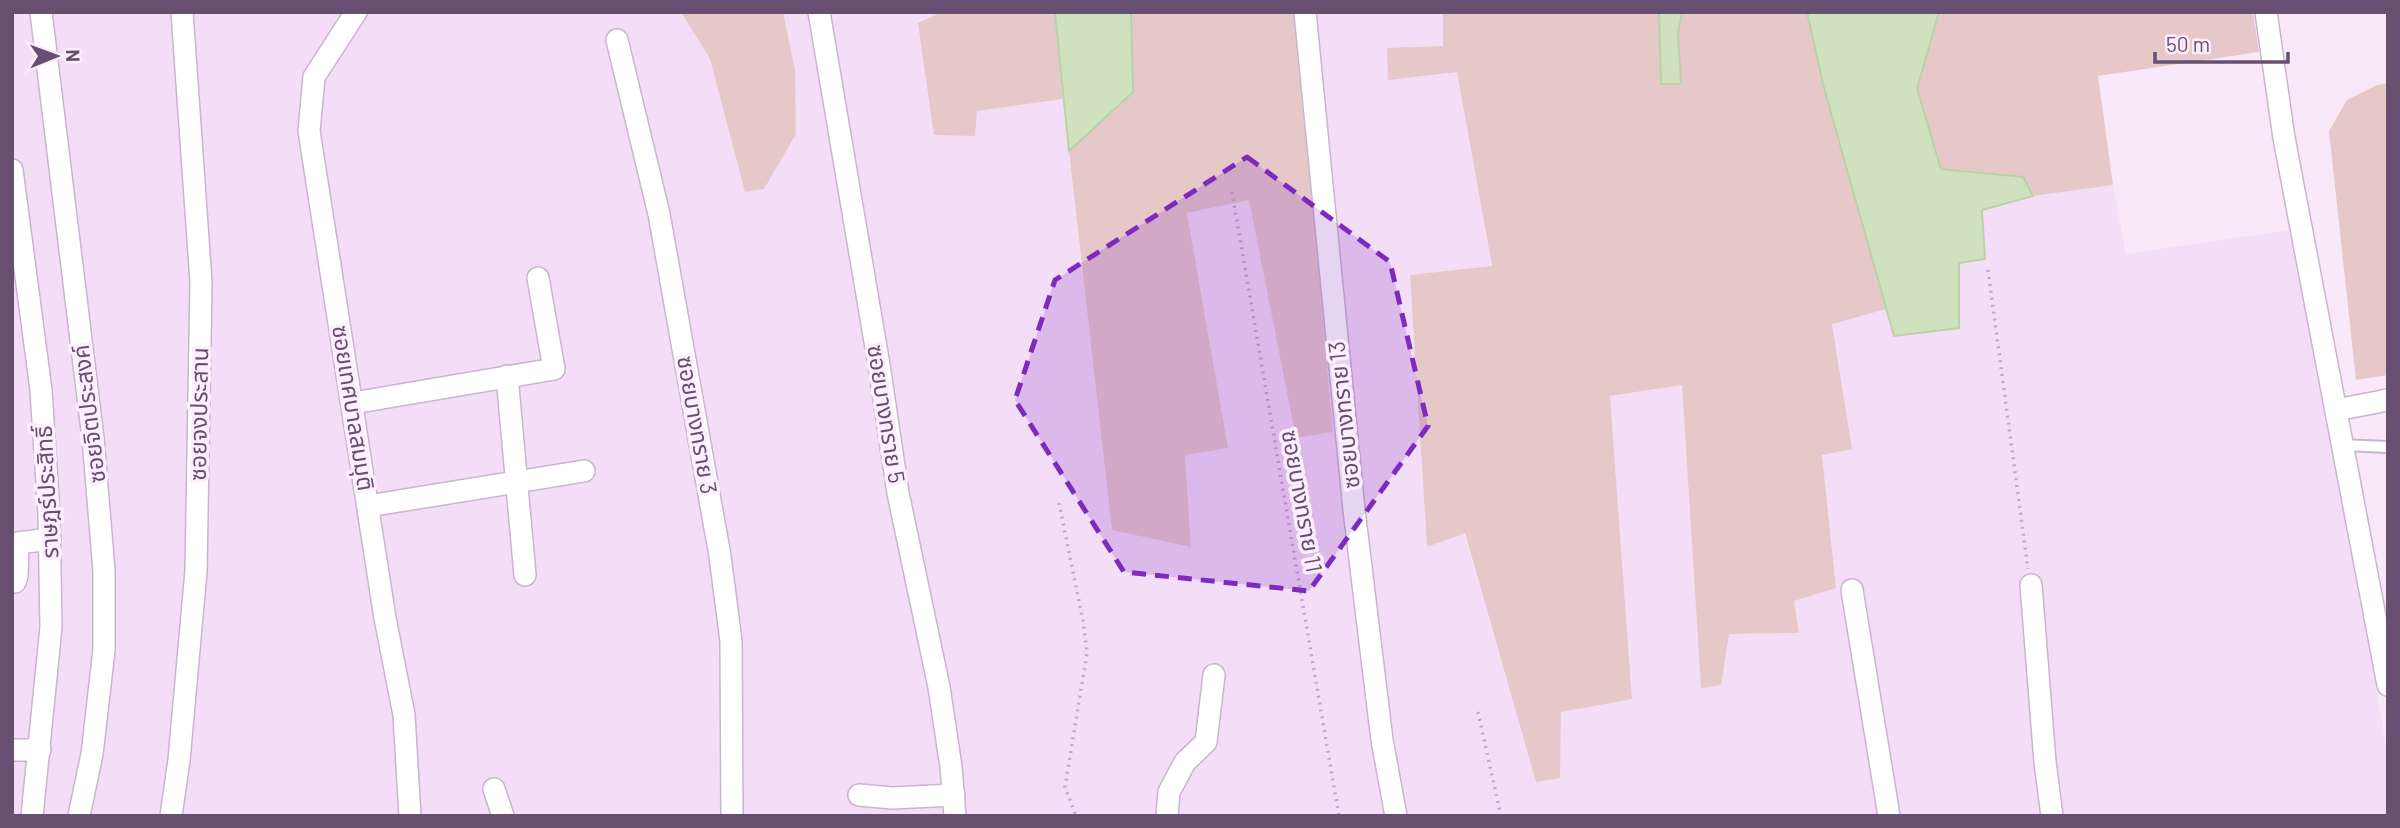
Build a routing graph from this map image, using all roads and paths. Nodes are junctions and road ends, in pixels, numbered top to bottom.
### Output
1 (41, 12) edge
2 (182, 12) edge
3 (356, 12) edge
4 (819, 12) edge
5 (1305, 12) edge
6 (2266, 12) edge
7 (617, 40) dead end
8 (12, 170) edge
9 (1232, 192) dead end
10 (1988, 270) dead end
11 (538, 278) dead end
12 (506, 376) junction
13 (2388, 400) edge
14 (353, 402) junction
15 (2336, 410) junction
16 (2342, 445) junction
17 (2388, 447) edge
18 (584, 471) dead end
19 (517, 481) junction
20 (1059, 503) dead end
21 (368, 506) junction
22 (50, 539) junction
23 (526, 575) dead end
24 (12, 582) edge
25 (2031, 584) joint
26 (1852, 590) dead end
27 (2381, 609) edge
28 (1214, 675) dead end
29 (2388, 685) edge
30 (1478, 712) dead end
31 (12, 750) edge
32 (40, 750) junction
33 (494, 789) dead end
34 (859, 794) dead end
35 (955, 805) edge
36 (32, 816) edge
37 (79, 816) edge
38 (171, 816) edge
39 (410, 816) edge
40 (503, 816) edge
41 (732, 816) edge
42 (1076, 816) edge
43 (1167, 816) edge
44 (1339, 816) edge
45 (1396, 816) edge
46 (1501, 816) edge
47 (1889, 816) edge
48 (2052, 816) edge

1 - 37 street, ซอยจิตประสงค์
2 - 38 street, ซอยจงประสาน
3 - 14 street, ซอยเทศบาลสมมุติ
4 - 35 street, ซอยบางทราย 5
5 - 45 street, ซอยบางทราย 13
6 - 15 street
7 - 41 street, ซอยบางทราย 3
8 - 22 street, ราษฎร์ประสิทธิ์
9 - 44 path, ซอยบางทราย 11
10 - 25 path
11 - 12 street
12 - 14 street
12 - 19 street
13 - 15 street
14 - 21 street, ซอยเทศบาลสมมุติ
15 - 16 street
16 - 17 lane
16 - 27 street
18 - 19 street
19 - 21 street
19 - 23 street
20 - 42 path
21 - 39 street, ซอยเทศบาลสมมุติ
22 - 24 street
22 - 32 street, ราษฎร์ประสิทธิ์
25 - 48 street
26 - 47 street
27 - 29 street
28 - 43 street
30 - 46 path
31 - 32 street
32 - 36 street, ราษฎร์ประสิทธิ์
33 - 40 street
34 - 35 street

